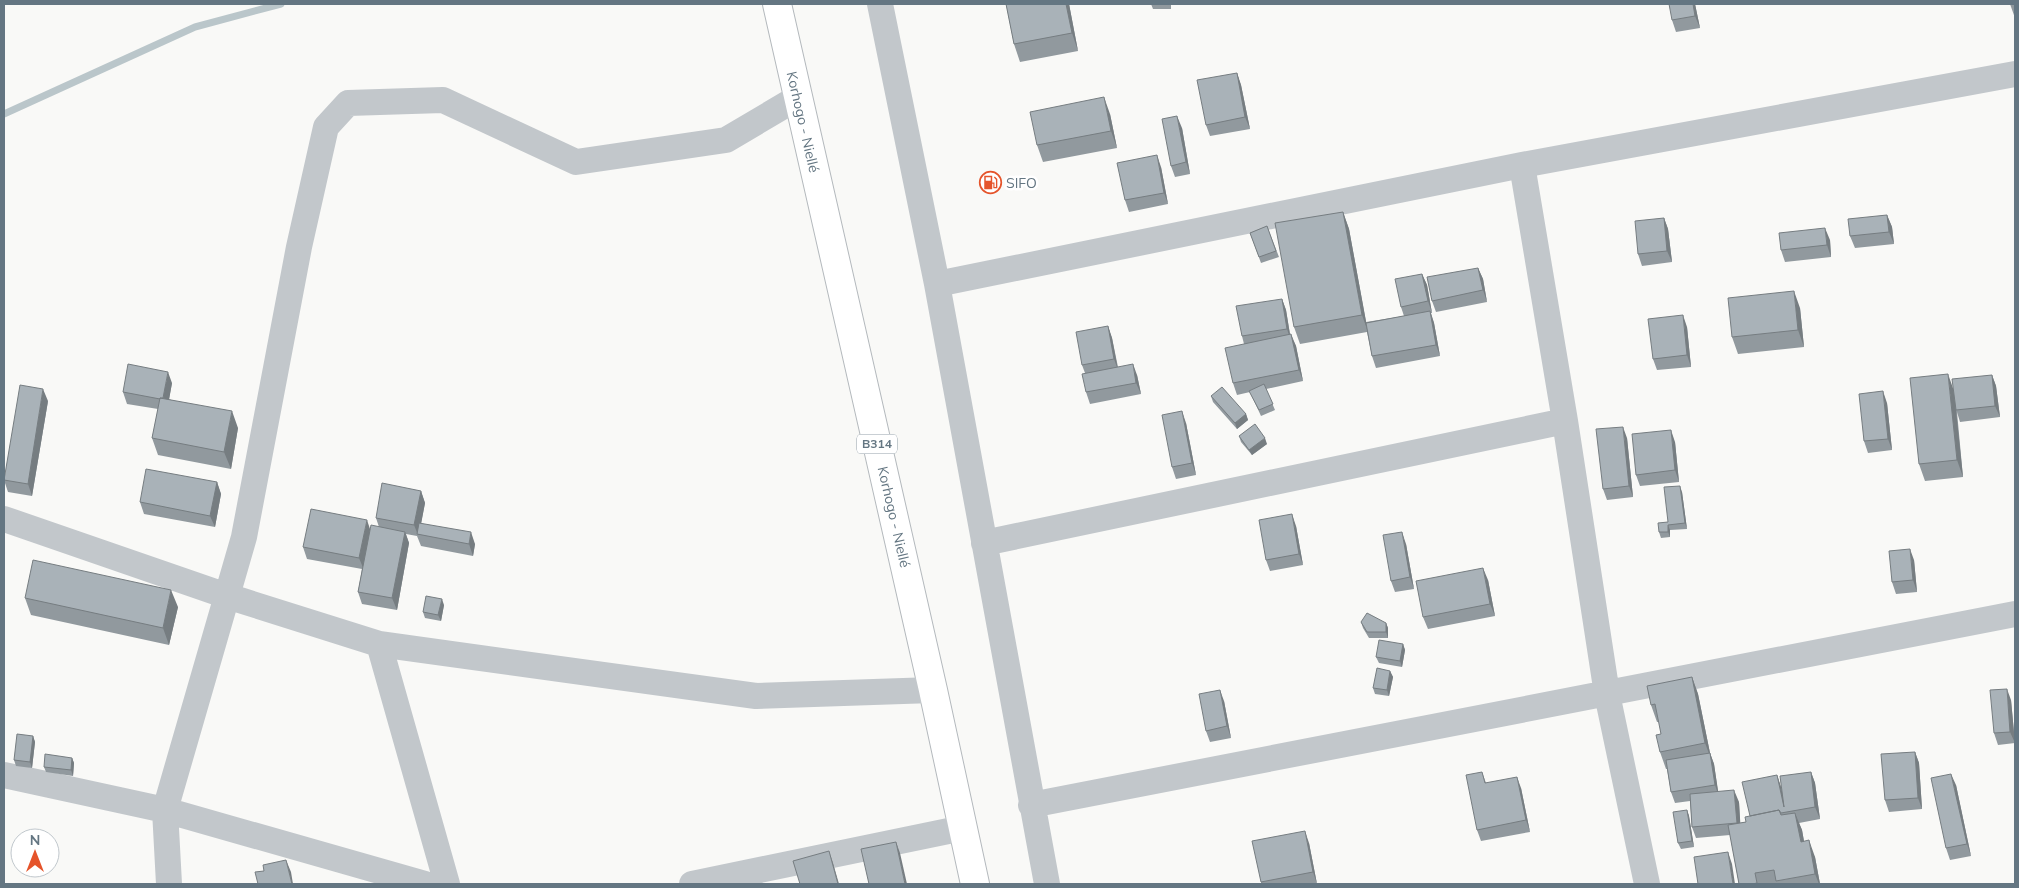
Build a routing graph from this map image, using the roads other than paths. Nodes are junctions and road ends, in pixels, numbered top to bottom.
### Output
1 (776, 4) edge
2 (880, 4) edge
3 (2015, 74) edge
4 (798, 98) junction
5 (1522, 165) junction
6 (937, 284) junction
7 (1565, 421) junction
8 (4, 519) edge
9 (984, 542) junction
10 (227, 596) junction
11 (2015, 614) edge
12 (379, 644) junction
13 (933, 690) junction
14 (1606, 694) junction
15 (4, 775) edge
16 (1031, 805) junction
17 (165, 810) junction
18 (963, 828) junction
19 (169, 884) edge
20 (425, 884) edge
21 (446, 884) edge
22 (692, 884) edge
23 (975, 884) edge
24 (1047, 884) edge
25 (1647, 884) edge

1 - 4 main road, Korhogo - Niellé / B314
2 - 6 street
3 - 5 street
4 - 10 street
4 - 13 main road, Korhogo - Niellé / B314
5 - 6 street
5 - 7 street
6 - 9 street
7 - 9 street
7 - 14 street
8 - 10 street
9 - 16 street
10 - 12 street
10 - 17 street
11 - 14 street
12 - 13 street
12 - 21 street
13 - 18 main road, Korhogo - Niellé / B314
14 - 16 street
14 - 25 street
15 - 17 street
16 - 24 street
17 - 19 street
17 - 20 street
18 - 22 street
18 - 23 main road, Korhogo - Niellé / B314

